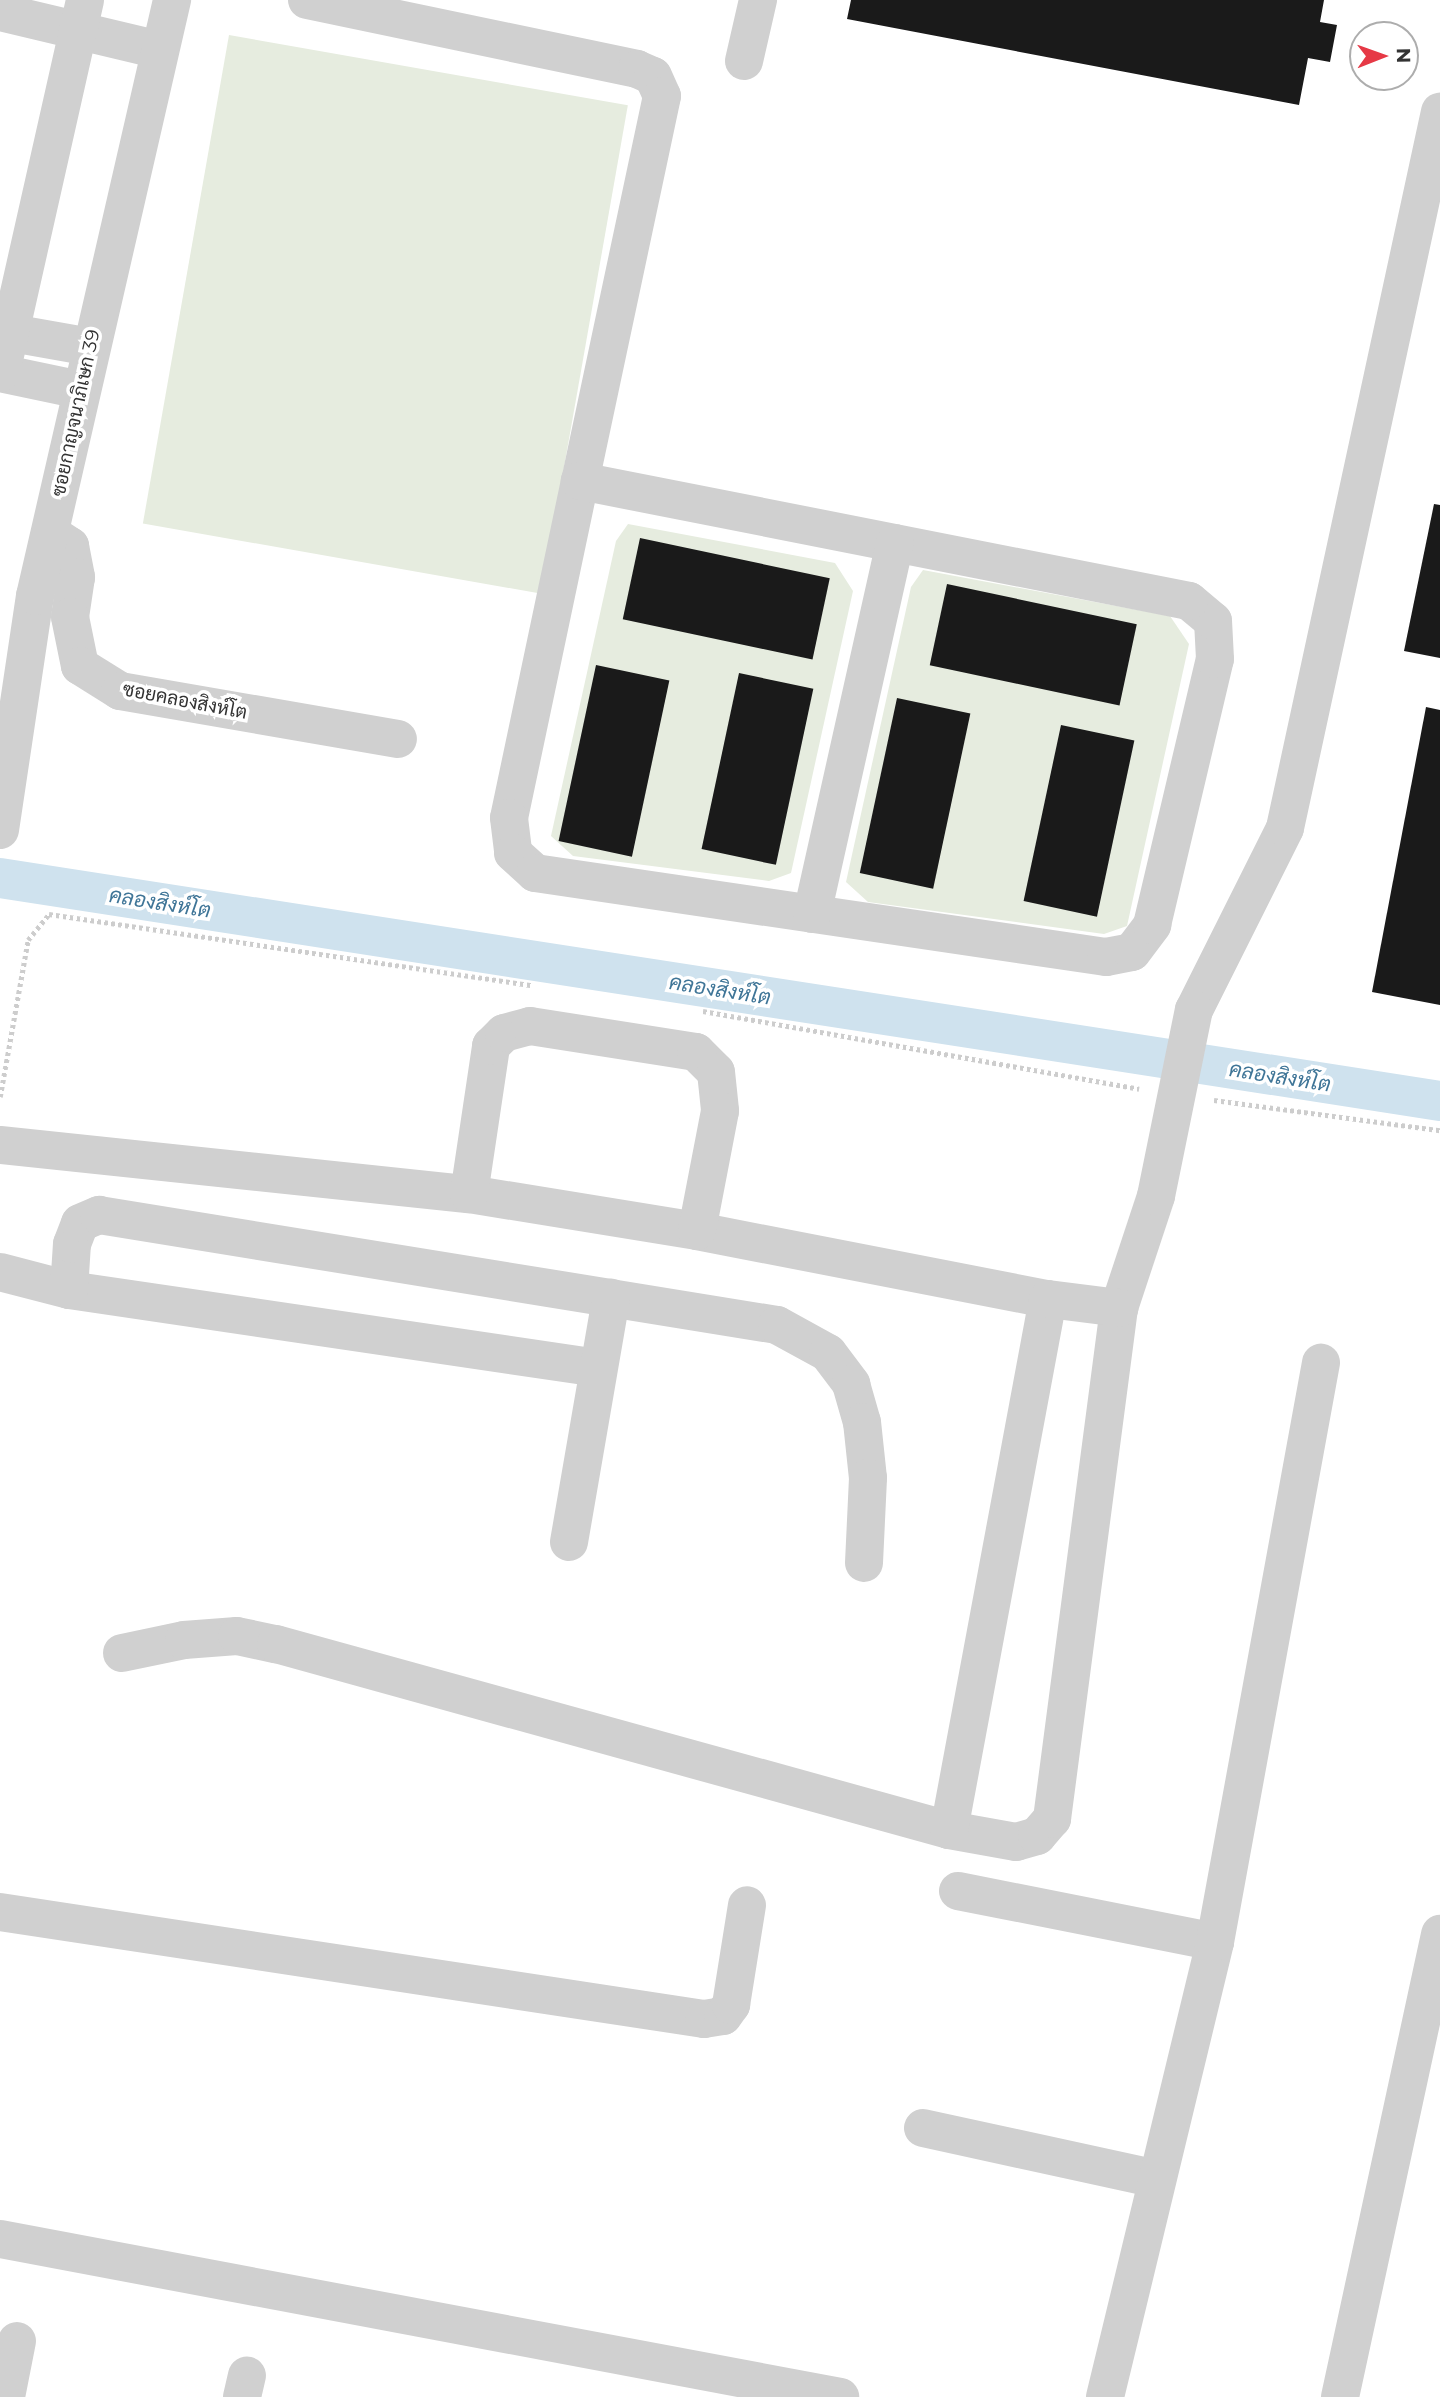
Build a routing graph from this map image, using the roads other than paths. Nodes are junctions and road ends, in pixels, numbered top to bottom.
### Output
1 (172, 0) edge
2 (307, 0) edge
3 (758, 0) edge
4 (0, 12) edge
5 (82, 15) edge
6 (159, 50) junction
7 (744, 61) dead end
8 (1440, 112) edge
9 (5, 332) edge
10 (91, 346) junction
11 (0, 373) edge
12 (81, 390) junction
13 (580, 481) junction
14 (50, 533) junction
15 (895, 543) junction
16 (398, 739) dead end
17 (0, 830) edge
18 (812, 914) junction
19 (0, 1144) edge
20 (469, 1194) junction
21 (697, 1231) junction
22 (0, 1272) edge
23 (69, 1290) junction
24 (611, 1298) junction
25 (1048, 1299) junction
26 (1119, 1308) junction
27 (1321, 1363) dead end
28 (598, 1368) junction
29 (569, 1542) dead end
30 (864, 1563) dead end
31 (122, 1653) dead end
32 (949, 1830) junction
33 (958, 1891) dead end
34 (747, 1905) dead end
35 (0, 1912) edge
36 (1440, 1934) edge
37 (1214, 1942) junction
38 (923, 2128) dead end
39 (1157, 2179) junction
40 (0, 2239) edge
41 (18, 2341) dead end
42 (6, 2397) edge
43 (840, 2397) edge
44 (1105, 2397) edge
45 (1340, 2397) edge

1 - 6 street, ซอยกาญจนาภิเษก 39
2 - 13 street
3 - 7 street
4 - 5 street
5 - 6 street
5 - 9 street
6 - 10 street, ซอยกาญจนาภิเษก 39
8 - 26 street, bridge
9 - 10 street
9 - 11 street
10 - 12 street, ซอยกาญจนาภิเษก 39
11 - 12 street
12 - 14 street, ซอยกาญจนาภิเษก 39
13 - 15 street
13 - 18 street
14 - 16 street, ซอยคลองสิงห์โต
14 - 17 street, ซอยกาญจนาภิเษก 39
15 - 18 street
15 - 18 street
19 - 20 street
20 - 21 street
20 - 21 street
21 - 25 street
22 - 23 street
23 - 24 street
23 - 28 street
24 - 28 street
24 - 30 street
25 - 26 street
25 - 32 street
26 - 32 street
27 - 37 street
28 - 29 street
31 - 32 street
33 - 37 street
34 - 35 street
36 - 45 street
37 - 39 street
38 - 39 street
39 - 44 street
40 - 43 street
41 - 42 street

